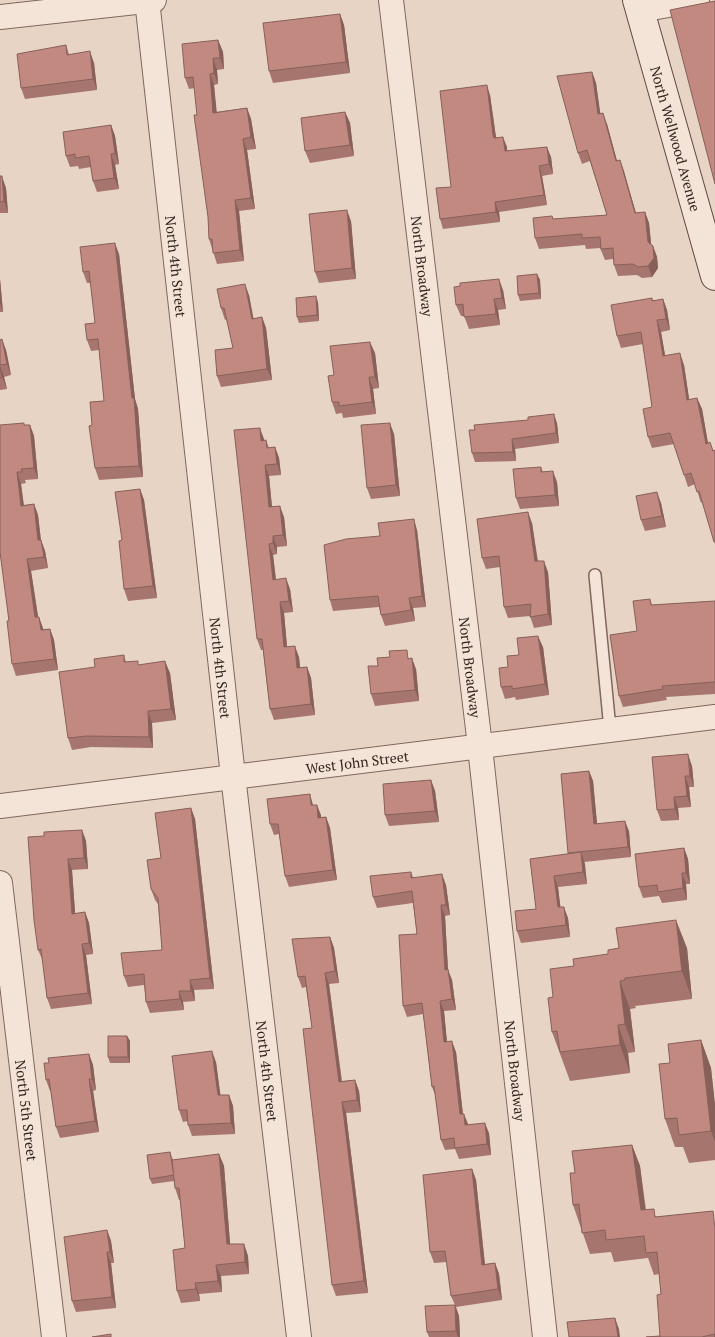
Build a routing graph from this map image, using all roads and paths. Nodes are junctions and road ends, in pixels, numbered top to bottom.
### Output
1 (147, 0) edge
2 (154, 0) edge
3 (391, 0) edge
4 (697, 0) edge
5 (639, 5) edge
6 (0, 17) edge
7 (711, 247) edge
8 (715, 276) edge
9 (595, 576) dead end
10 (715, 717) edge
11 (610, 729) junction
12 (479, 745) junction
13 (233, 776) junction
14 (0, 806) edge
15 (0, 882) edge
16 (54, 1337) edge
17 (299, 1337) edge
18 (545, 1337) edge

1 - 2 street
1 - 6 street
1 - 13 street, North 4th Street
3 - 12 street, North Broadway
4 - 5 street
5 - 7 main road, North Wellwood Avenue
7 - 8 main road, North Wellwood Avenue
9 - 11 lane
10 - 11 street, West John Street
11 - 12 street, West John Street
12 - 13 street, West John Street
12 - 18 street, North Broadway
13 - 14 street, West John Street
13 - 17 street, North 4th Street
15 - 16 street, North 5th Street

